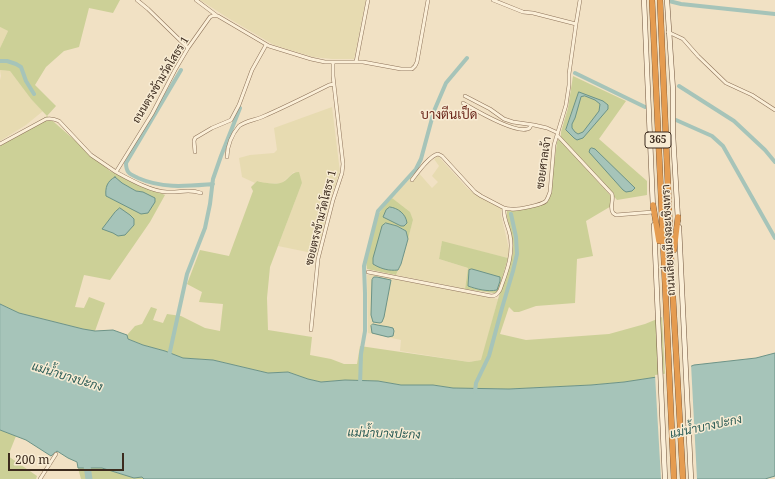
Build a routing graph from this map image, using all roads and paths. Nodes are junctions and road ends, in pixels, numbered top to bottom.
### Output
1 (136, 0) edge
2 (196, 0) edge
3 (368, 0) edge
4 (428, 0) edge
5 (494, 0) edge
6 (580, 0) edge
7 (644, 0) edge
8 (652, 0) edge
9 (660, 0) edge
10 (667, 0) edge
11 (216, 15) junction
12 (576, 24) junction
13 (668, 32) junction
14 (266, 45) junction
15 (188, 48) junction
16 (333, 62) junction
17 (356, 62) junction
18 (334, 84) junction
19 (465, 96) dead end
20 (462, 103) dead end
21 (775, 110) edge
22 (531, 125) junction
23 (558, 134) junction
24 (0, 144) edge
25 (195, 152) dead end
26 (227, 157) dead end
27 (116, 172) junction
28 (412, 180) dead end
29 (201, 193) dead end
30 (653, 205) junction
31 (504, 208) junction
32 (653, 212) junction
33 (678, 217) junction
34 (664, 267) junction
35 (672, 267) junction
36 (368, 272) dead end
37 (311, 330) dead end
38 (56, 454) dead end
39 (40, 479) edge
40 (665, 479) edge
41 (674, 479) edge
42 (683, 479) edge
43 (691, 479) edge

1 - 15 street
2 - 11 street
3 - 17 street
4 - 17 street
5 - 12 street
6 - 12 street, ซอยศาลเจ้า
7 - 30 main road, ถนนเลี่ยงเมืองฉะเชิงเทรา / 365
8 - 34 highway, ถนนเลี่ยงเมืองฉะเชิงเทรา / 365
9 - 35 highway, ถนนเลี่ยงเมืองฉะเชิงเทรา / 365
10 - 13 main road, ถนนเลี่ยงเมืองฉะเชิงเทรา / 365
11 - 14 street
11 - 15 street, ถนนตรงข้ามวัดโสธร 1
12 - 23 street, ซอยศาลเจ้า
13 - 21 street
13 - 33 main road, ถนนเลี่ยงเมืองฉะเชิงเทรา / 365
14 - 16 street
14 - 25 street
15 - 27 street, ถนนตรงข้ามวัดโสธร 1
16 - 17 street
16 - 18 street, ซอยตรงข้ามวัดโสธร 1
18 - 26 street
18 - 37 street, ซอยตรงข้ามวัดโสธร 1
19 - 22 street
20 - 22 street
22 - 23 street
23 - 31 street, ซอยศาลเจ้า
23 - 32 street
24 - 27 street
27 - 29 street
28 - 31 street
30 - 32 main road, ถนนเลี่ยงเมืองฉะเชิงเทรา / 365
30 - 34 highway
31 - 36 street
32 - 40 main road, ถนนเลี่ยงเมืองฉะเชิงเทรา / 365
33 - 35 highway
33 - 43 main road, ถนนเลี่ยงเมืองฉะเชิงเทรา / 365
34 - 41 highway, ถนนเลี่ยงเมืองฉะเชิงเทรา / 365
35 - 42 highway, ถนนเลี่ยงเมืองฉะเชิงเทรา / 365
38 - 39 street

